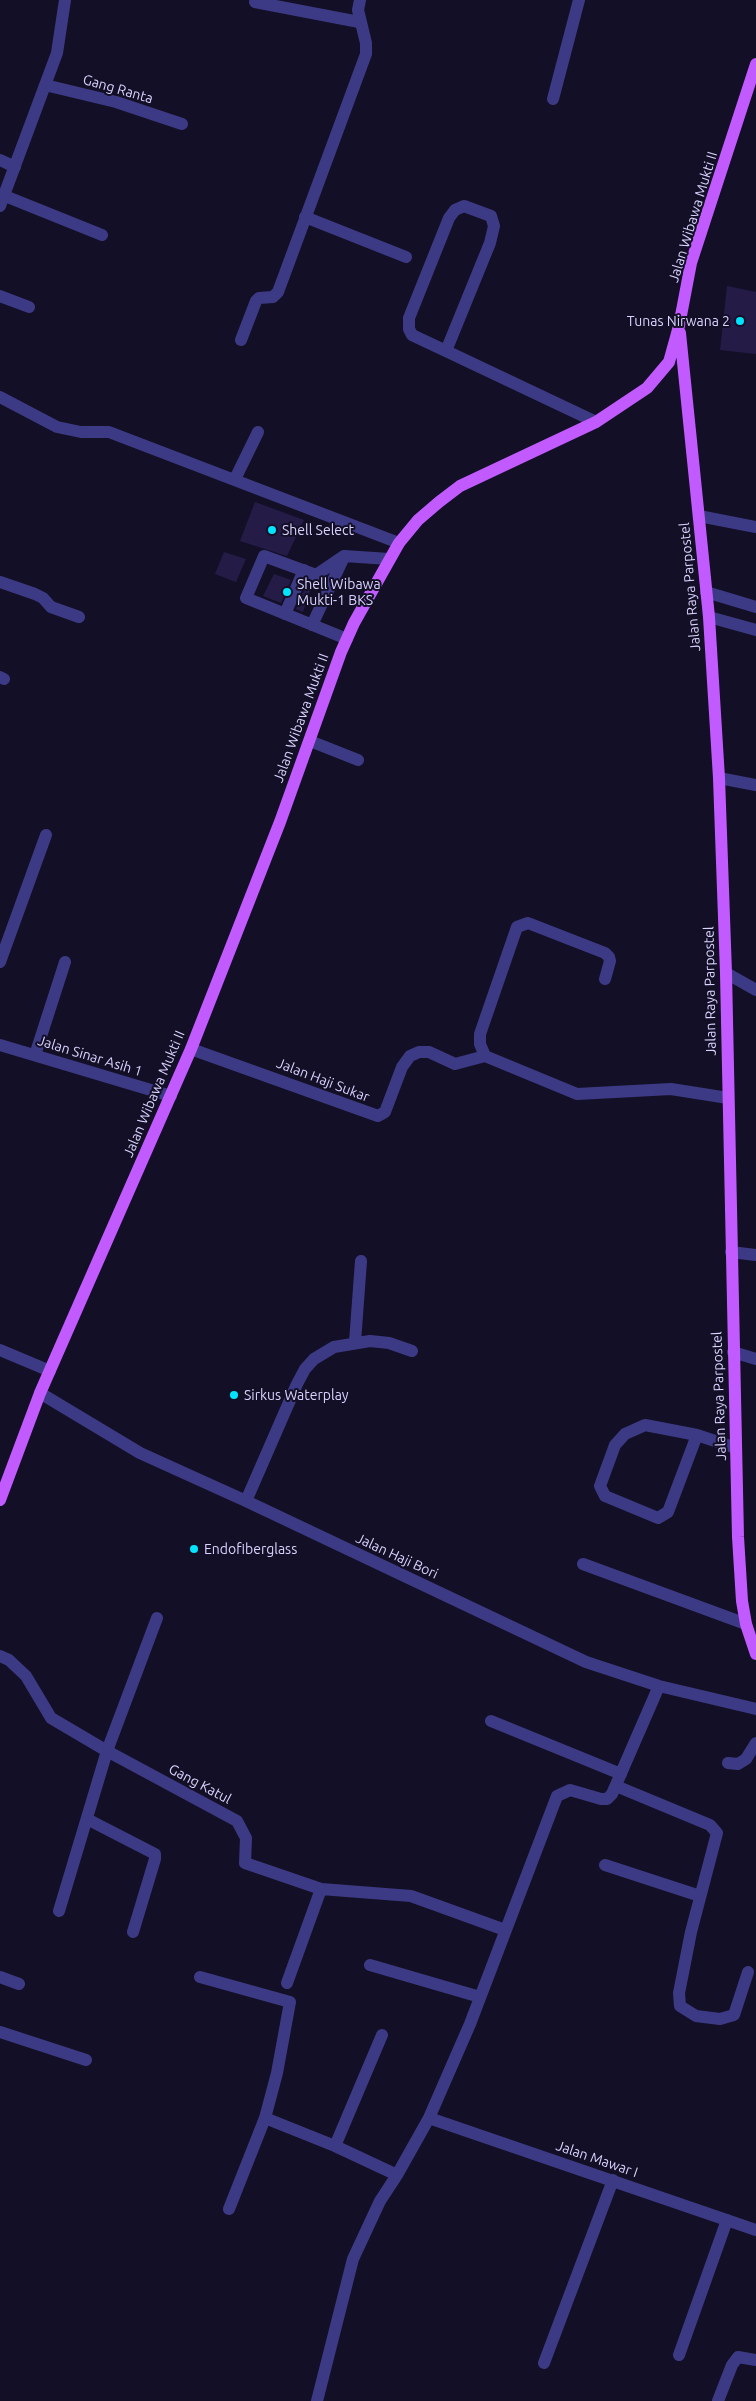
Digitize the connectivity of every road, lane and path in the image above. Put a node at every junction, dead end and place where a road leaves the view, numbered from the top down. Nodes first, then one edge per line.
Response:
1 (65, 0) edge
2 (360, 0) edge
3 (579, 0) edge
4 (255, 2) dead end
5 (359, 22) junction
6 (756, 64) edge
7 (45, 85) junction
8 (553, 98) dead end
9 (182, 124) dead end
10 (0, 160) edge
11 (15, 166) junction
12 (2, 201) edge
13 (305, 217) junction
14 (102, 234) dead end
15 (406, 257) dead end
16 (0, 296) edge
17 (29, 307) dead end
18 (679, 326) junction
19 (241, 340) dead end
20 (446, 351) junction
21 (0, 397) edge
22 (596, 422) junction
23 (258, 432) dead end
24 (235, 479) junction
25 (699, 516) junction
26 (756, 527) edge
27 (399, 543) junction
28 (344, 556) junction
29 (389, 559) junction
30 (304, 570) junction
31 (0, 582) edge
32 (706, 592) junction
33 (756, 607) edge
34 (285, 614) junction
35 (79, 616) dead end
36 (709, 617) junction
37 (312, 625) junction
38 (756, 630) edge
39 (347, 639) junction
40 (310, 741) junction
41 (358, 760) dead end
42 (718, 778) junction
43 (756, 785) edge
44 (46, 835) dead end
45 (0, 962) edge
46 (65, 962) dead end
47 (726, 973) junction
48 (604, 979) dead end
49 (756, 990) edge
50 (0, 1045) edge
51 (191, 1048) junction
52 (35, 1055) junction
53 (485, 1056) junction
54 (171, 1096) junction
55 (728, 1098) junction
56 (731, 1252) junction
57 (756, 1255) edge
58 (362, 1261) dead end
59 (355, 1342) junction
60 (0, 1350) edge
61 (412, 1351) dead end
62 (733, 1352) junction
63 (756, 1359) edge
64 (50, 1371) junction
65 (40, 1393) junction
66 (697, 1435) junction
67 (736, 1448) junction
68 (0, 1500) edge
69 (246, 1501) junction
70 (583, 1564) dead end
71 (157, 1618) dead end
72 (746, 1624) junction
73 (756, 1654) edge
74 (0, 1656) edge
75 (659, 1686) junction
76 (756, 1709) edge
77 (491, 1721) dead end
78 (756, 1743) edge
79 (107, 1751) junction
80 (728, 1763) dead end
81 (621, 1774) junction
82 (616, 1786) junction
83 (87, 1818) junction
84 (605, 1864) dead end
85 (321, 1890) junction
86 (700, 1896) junction
87 (59, 1911) dead end
88 (505, 1930) junction
89 (133, 1932) dead end
90 (370, 1965) dead end
91 (748, 1972) dead end
92 (200, 1976) dead end
93 (0, 1977) edge
94 (287, 1983) dead end
95 (19, 1984) dead end
96 (480, 1997) junction
97 (0, 2032) edge
98 (382, 2035) dead end
99 (86, 2060) dead end
100 (264, 2118) junction
101 (428, 2118) junction
102 (335, 2146) junction
103 (397, 2175) junction
104 (613, 2180) junction
105 (228, 2209) dead end
106 (727, 2220) junction
107 (756, 2230) edge
108 (679, 2355) dead end
109 (756, 2360) edge
110 (544, 2363) dead end
111 (317, 2401) edge
112 (718, 2401) edge

1 - 7 street
2 - 5 street
3 - 8 street
4 - 5 street
5 - 13 street
6 - 18 main road, Jalan Wibawa Mukti II
7 - 9 street, Gang Ranta
7 - 11 street
10 - 11 street
11 - 12 street
12 - 14 street
13 - 15 street
13 - 19 street
16 - 17 street
18 - 22 main road, Jalan Wibawa Mukti II
18 - 25 main road, Jalan Raya Parpostel
20 - 20 street
20 - 22 street
21 - 24 street
22 - 27 main road, Jalan Wibawa Mukti II
23 - 24 street
24 - 27 street
25 - 26 street
25 - 32 main road, Jalan Raya Parpostel
27 - 29 main road, Jalan Wibawa Mukti II
28 - 29 street
28 - 30 street
28 - 37 street
29 - 39 main road, Jalan Wibawa Mukti II
30 - 34 street
30 - 34 street
31 - 35 street
32 - 33 street
32 - 36 main road, Jalan Raya Parpostel
34 - 37 street
36 - 38 street
36 - 42 main road, Jalan Raya Parpostel
37 - 39 street
39 - 40 main road, Jalan Wibawa Mukti II
40 - 41 street
40 - 51 main road, Jalan Wibawa Mukti II
42 - 43 street
42 - 47 main road, Jalan Raya Parpostel
44 - 45 street
46 - 52 street
47 - 49 street
47 - 55 main road, Jalan Raya Parpostel
48 - 53 street
50 - 52 street, Jalan Sinar Asih 1
51 - 53 street, Jalan Haji Sukar
51 - 54 main road, Jalan Wibawa Mukti II
52 - 54 street, Jalan Sinar Asih 1
53 - 55 street
54 - 64 main road, Jalan Wibawa Mukti II
55 - 56 main road, Jalan Raya Parpostel
56 - 57 street
56 - 62 main road, Jalan Raya Parpostel
58 - 59 street
59 - 61 street
59 - 69 street
60 - 64 street
62 - 63 street
62 - 67 main road, Jalan Raya Parpostel
64 - 65 main road, Jalan Wibawa Mukti II
65 - 68 main road, Jalan Wibawa Mukti II
65 - 69 street, Jalan Haji Bori
66 - 66 street
66 - 67 street
67 - 72 main road, Jalan Raya Parpostel
69 - 75 street, Jalan Haji Bori
70 - 72 street
71 - 79 street
72 - 73 main road, Jalan Raya Parpostel
74 - 79 street, Gang Katul
75 - 76 street, Jalan Haji Bori
75 - 81 street
77 - 81 street
78 - 80 street
79 - 83 street
79 - 85 street, Gang Katul
81 - 82 street
82 - 86 street
82 - 88 street
83 - 87 street
83 - 89 street
84 - 86 street
85 - 88 street, Gang Katul
85 - 94 street
86 - 91 street
88 - 96 street
90 - 96 street
92 - 100 street
93 - 95 street
96 - 101 street
97 - 99 street
98 - 102 street
100 - 102 street
100 - 105 street
101 - 103 street
101 - 104 street, Jalan Mawar I
102 - 103 street
103 - 111 street
104 - 106 street, Jalan Mawar I
104 - 110 street
106 - 107 street, Jalan Mawar I
106 - 108 street
109 - 112 street

